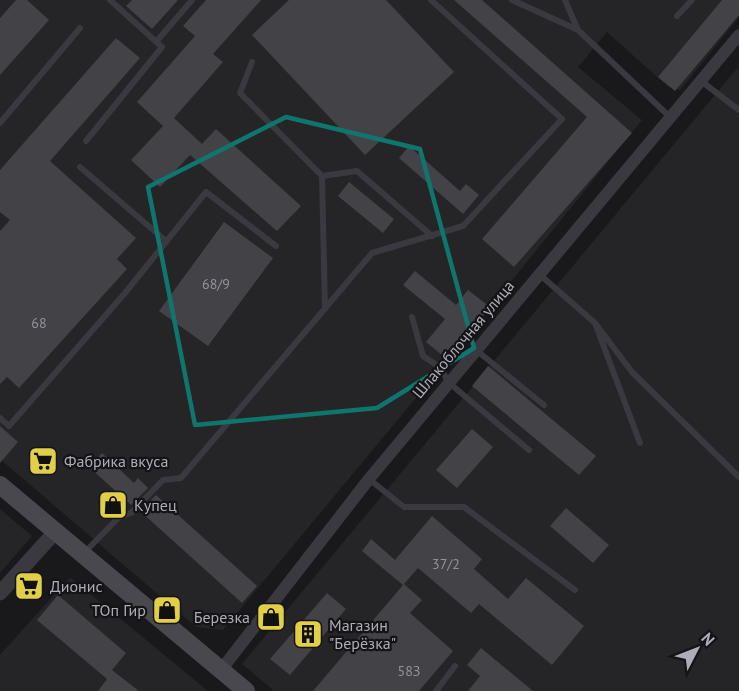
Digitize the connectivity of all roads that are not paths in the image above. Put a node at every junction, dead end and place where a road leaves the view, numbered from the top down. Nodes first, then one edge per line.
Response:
1 (110, 0) edge
2 (192, 0) edge
3 (431, 0) edge
4 (512, 0) edge
5 (565, 0) edge
6 (692, 0) edge
7 (676, 16) dead end
8 (80, 28) dead end
9 (578, 30) junction
10 (739, 35) edge
11 (156, 42) junction
12 (252, 62) dead end
13 (701, 81) junction
14 (739, 110) edge
15 (671, 118) junction
16 (0, 123) edge
17 (86, 141) dead end
18 (80, 167) dead end
19 (322, 176) junction
20 (432, 236) junction
21 (166, 241) junction
22 (276, 246) dead end
23 (539, 274) junction
24 (325, 309) junction
25 (412, 317) dead end
26 (595, 323) junction
27 (475, 349) junction
28 (448, 382) junction
29 (544, 405) dead end
30 (0, 418) edge
31 (640, 442) dead end
32 (529, 450) dead end
33 (739, 477) edge
34 (369, 478) junction
35 (0, 484) edge
36 (55, 532) junction
37 (82, 554) junction
38 (575, 590) dead end
39 (0, 593) edge
40 (456, 666) dead end
41 (221, 670) junction
42 (246, 691) edge
43 (436, 691) edge

1 - 11 lane
2 - 11 lane
3 - 20 lane
4 - 9 lane
5 - 9 lane
6 - 7 lane
8 - 16 lane
9 - 15 lane
10 - 13 street, Шлакоблочная улица
11 - 17 lane
12 - 19 lane
13 - 14 lane
13 - 15 street, Шлакоблочная улица
15 - 23 street, Шлакоблочная улица
18 - 21 lane
19 - 20 lane
19 - 24 lane
20 - 24 lane
21 - 22 lane
21 - 30 lane
23 - 26 lane
23 - 27 street, Шлакоблочная улица
24 - 37 lane
25 - 28 lane
26 - 31 lane
26 - 33 lane
27 - 28 street, Шлакоблочная улица
27 - 29 lane
28 - 32 lane
28 - 34 street, Шлакоблочная улица
34 - 38 lane
34 - 41 street, Шлакоблочная улица
35 - 36 main road
36 - 37 main road
36 - 39 street
37 - 41 main road
40 - 43 lane
41 - 42 main road

